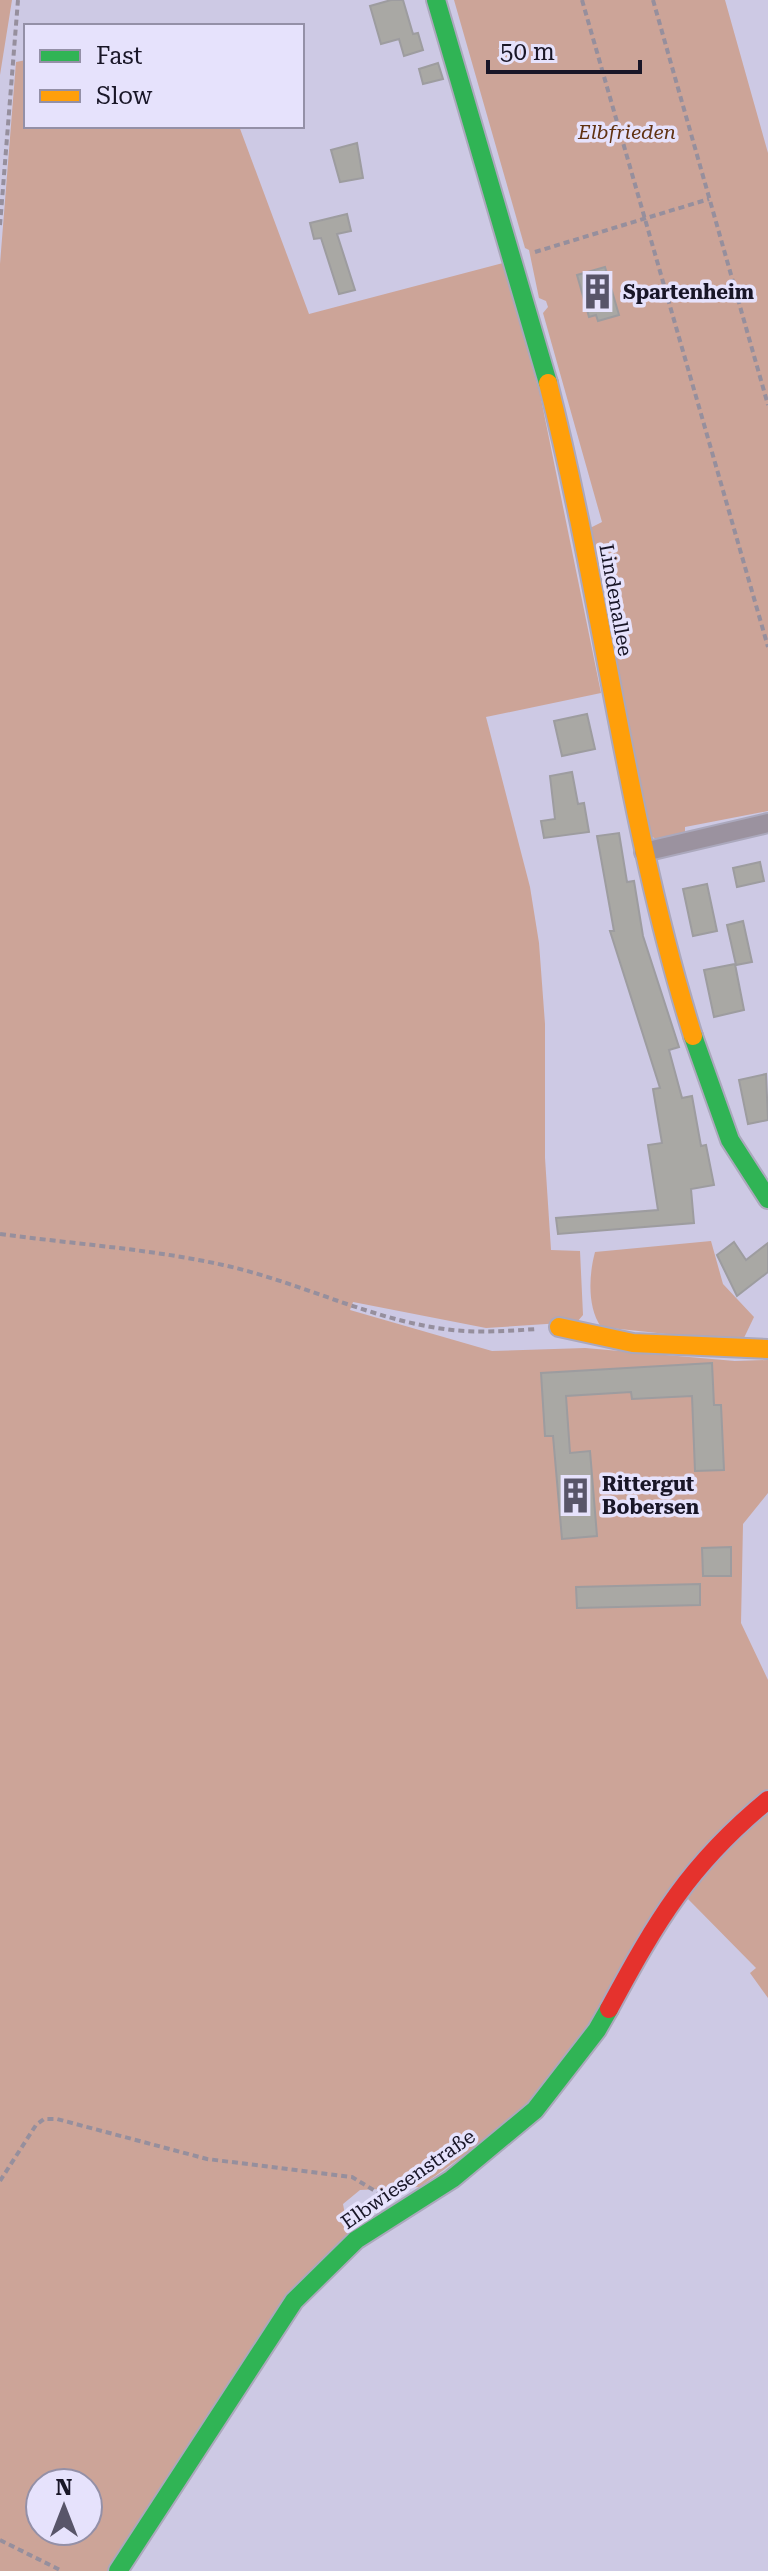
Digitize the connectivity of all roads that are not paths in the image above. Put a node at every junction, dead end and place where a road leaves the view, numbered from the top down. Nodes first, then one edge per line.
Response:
1 (436, 0) edge
2 (768, 823) edge
3 (644, 852) junction
4 (768, 1199) edge
5 (559, 1327) road end
6 (768, 1349) edge
7 (768, 1800) edge
8 (118, 2571) edge

1 - 3 street, Lindenallee
2 - 3 street
3 - 4 street, Lindenallee
5 - 6 street
7 - 8 street, Elbwiesenstraße

